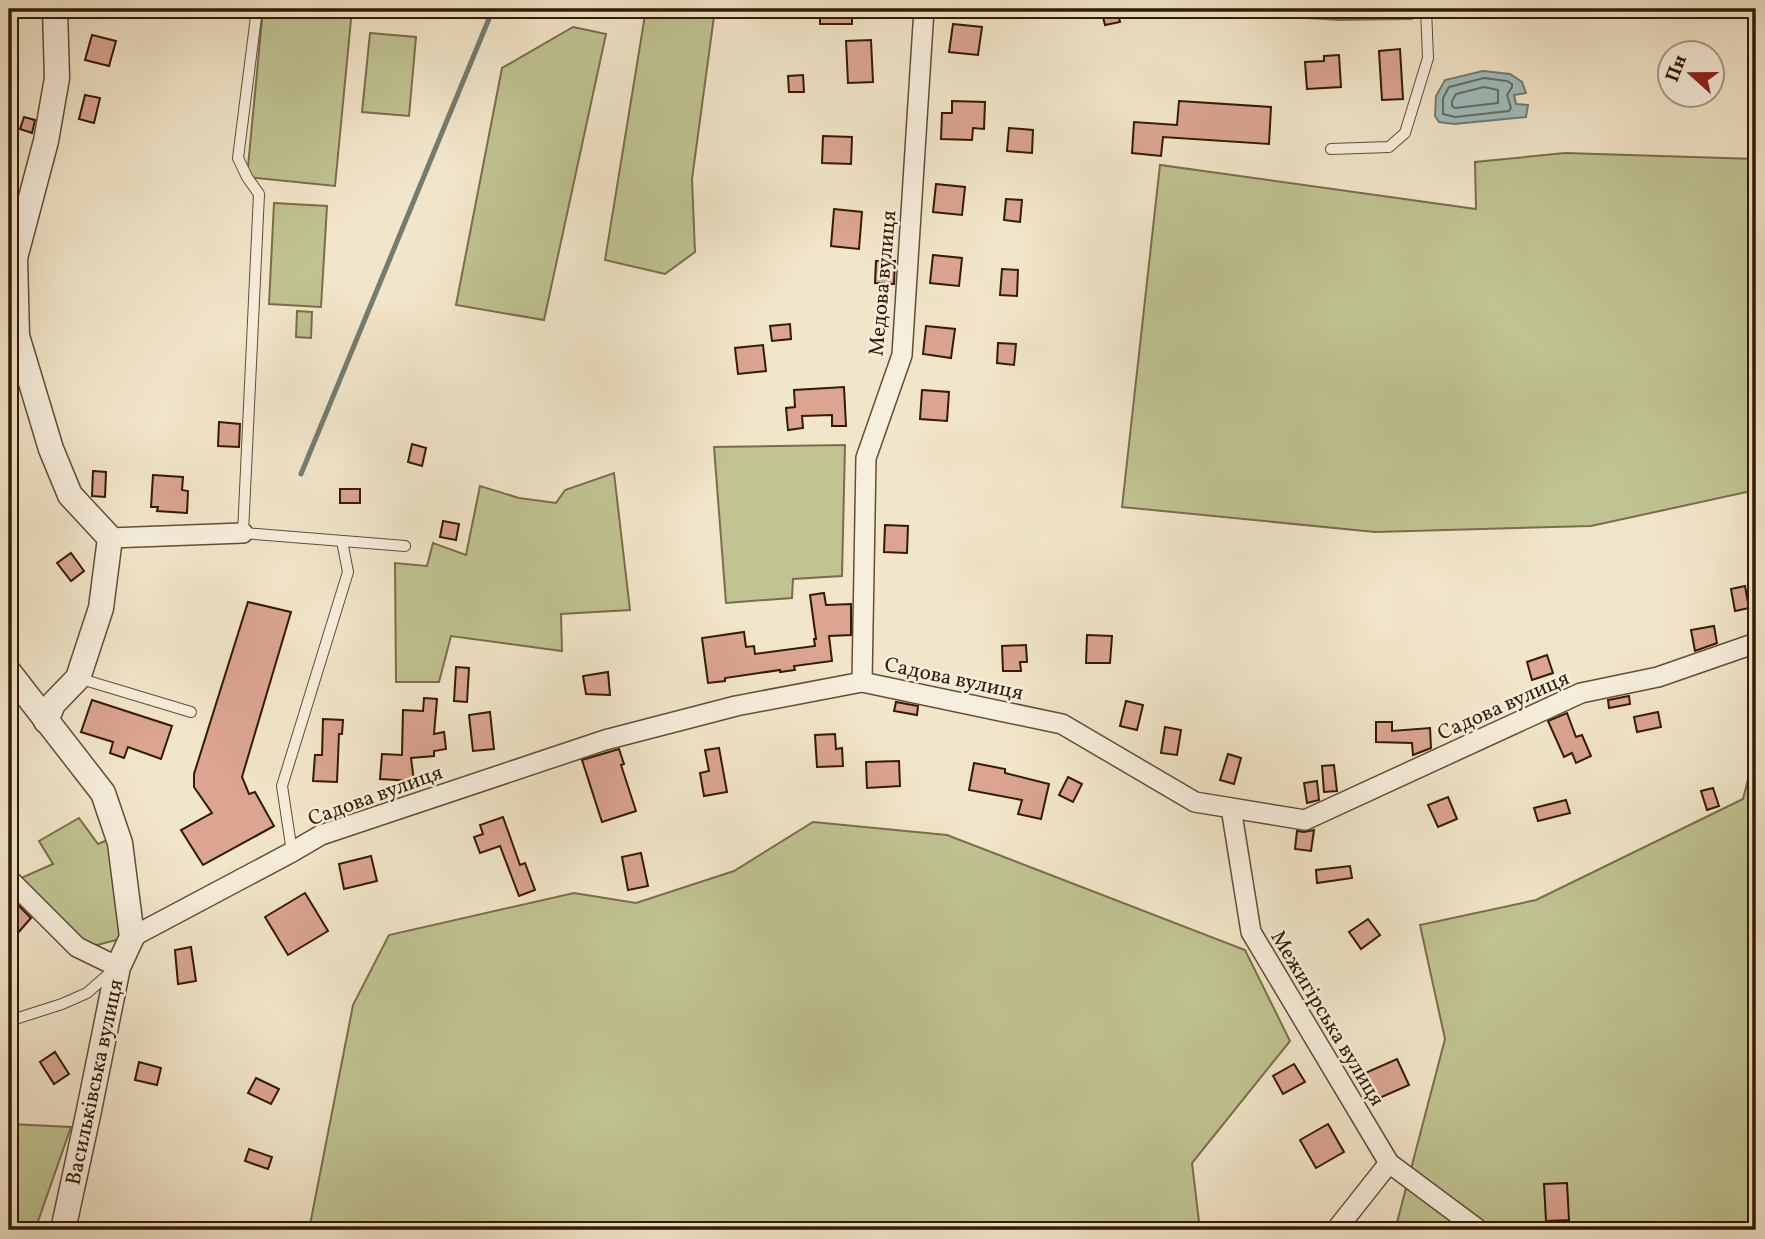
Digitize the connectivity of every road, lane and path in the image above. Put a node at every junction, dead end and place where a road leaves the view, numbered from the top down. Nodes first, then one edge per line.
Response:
1 (55, 9) edge
2 (257, 9) edge
3 (924, 9) edge
4 (1426, 9) edge
5 (1331, 149) dead end
6 (12, 280) edge
7 (243, 533) junction
8 (110, 538) junction
9 (342, 541) junction
10 (405, 546) dead end
11 (1756, 643) edge
12 (9, 672) edge
13 (78, 678) junction
14 (862, 682) junction
15 (191, 712) dead end
16 (46, 721) junction
17 (1231, 808) junction
18 (292, 852) junction
19 (9, 879) edge
20 (132, 937) junction
21 (118, 967) junction
22 (9, 1021) edge
23 (1389, 1163) junction
24 (63, 1230) edge
25 (1336, 1230) edge
26 (1479, 1230) edge

1 - 6 street
2 - 7 lane
3 - 14 street, Медова вулиця
4 - 5 lane
6 - 8 street
7 - 8 street
7 - 9 lane
8 - 13 street
9 - 10 lane
9 - 18 lane
11 - 17 street, Садова вулиця
12 - 16 street
13 - 15 lane
13 - 16 street
14 - 17 street, Садова вулиця
14 - 18 street, Садова вулиця
16 - 20 street
17 - 23 street, Межигірська вулиця
18 - 20 street, Садова вулиця
19 - 21 street
20 - 21 street, Васильківська вулиця
21 - 22 lane
21 - 24 street, Васильківська вулиця
23 - 25 street
23 - 26 street, Межигірська вулиця

